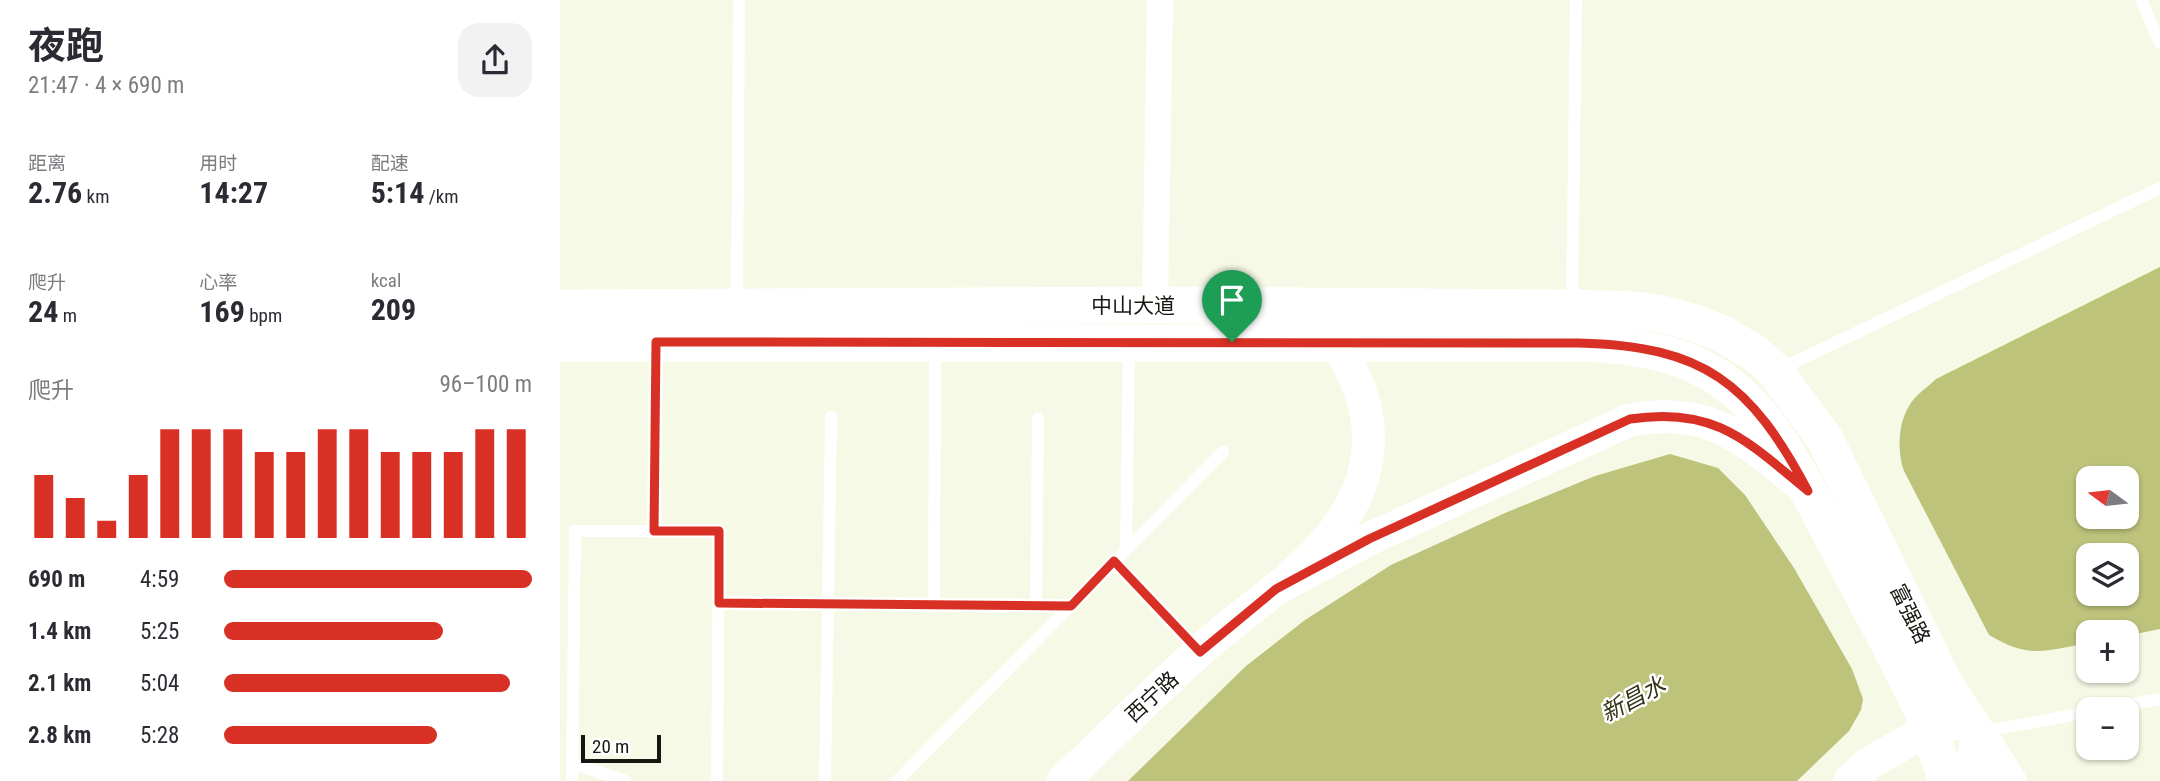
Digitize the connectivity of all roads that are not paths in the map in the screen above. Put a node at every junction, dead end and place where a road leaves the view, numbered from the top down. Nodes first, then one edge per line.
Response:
1 (739, 0) edge
2 (1160, 0) edge
3 (1576, 0) edge
4 (2141, 0) edge
5 (2160, 43) edge
6 (2160, 188) edge
7 (1155, 306) junction
8 (560, 308) edge
9 (737, 308) junction
10 (1572, 308) junction
11 (560, 342) edge
12 (656, 342) junction
13 (935, 342) junction
14 (1129, 342) junction
15 (1335, 342) junction
16 (1775, 372) junction
17 (831, 417) dead end
18 (1038, 418) dead end
19 (1825, 439) joint
20 (1788, 452) joint
21 (1223, 453) dead end
22 (1808, 491) junction
23 (654, 531) junction
24 (1126, 550) junction
25 (1114, 561) junction
26 (1276, 589) junction
27 (719, 603) junction
28 (828, 603) junction
29 (934, 604) junction
30 (1036, 605) junction
31 (1071, 606) junction
32 (1200, 652) junction
33 (2160, 699) edge
34 (2139, 703) edge
35 (2076, 713) edge
36 (1974, 726) junction
37 (1930, 729) junction
38 (572, 763) junction
39 (1993, 777) edge
40 (572, 781) edge
41 (625, 781) edge
42 (717, 781) edge
43 (825, 781) edge
44 (897, 781) edge
45 (1063, 781) edge
46 (1850, 781) edge
47 (1949, 781) edge

1 - 9 lane
2 - 7 street
3 - 10 lane
4 - 5 lane
6 - 16 lane
7 - 9 main road, 中山大道
7 - 10 main road, 中山大道
8 - 9 main road, 中山大道
10 - 16 main road, 中山大道
11 - 12 main road, 中山大道
12 - 13 main road, 中山大道
12 - 23 lane
13 - 14 main road, 中山大道
13 - 29 lane
14 - 15 main road, 中山大道
14 - 24 lane
15 - 20 main road, 中山大道
15 - 26 street
16 - 19 main road, 中山大道
17 - 28 lane
18 - 30 lane
19 - 36 main road, 富强路
20 - 22 main road, 富强路
21 - 24 lane
22 - 26 street
22 - 37 main road, 富强路
23 - 27 lane
23 - 38 lane
24 - 25 lane
25 - 31 lane
25 - 32 lane
26 - 32 street, 西宁路
27 - 28 lane
27 - 42 lane
28 - 29 lane
28 - 43 lane
29 - 30 lane
30 - 31 lane
31 - 44 lane
32 - 45 street, 西宁路
33 - 34 lane
35 - 36 lane
36 - 37 street
36 - 39 main road, 富强路
37 - 46 street
37 - 47 main road, 富强路
38 - 40 lane
38 - 41 lane

